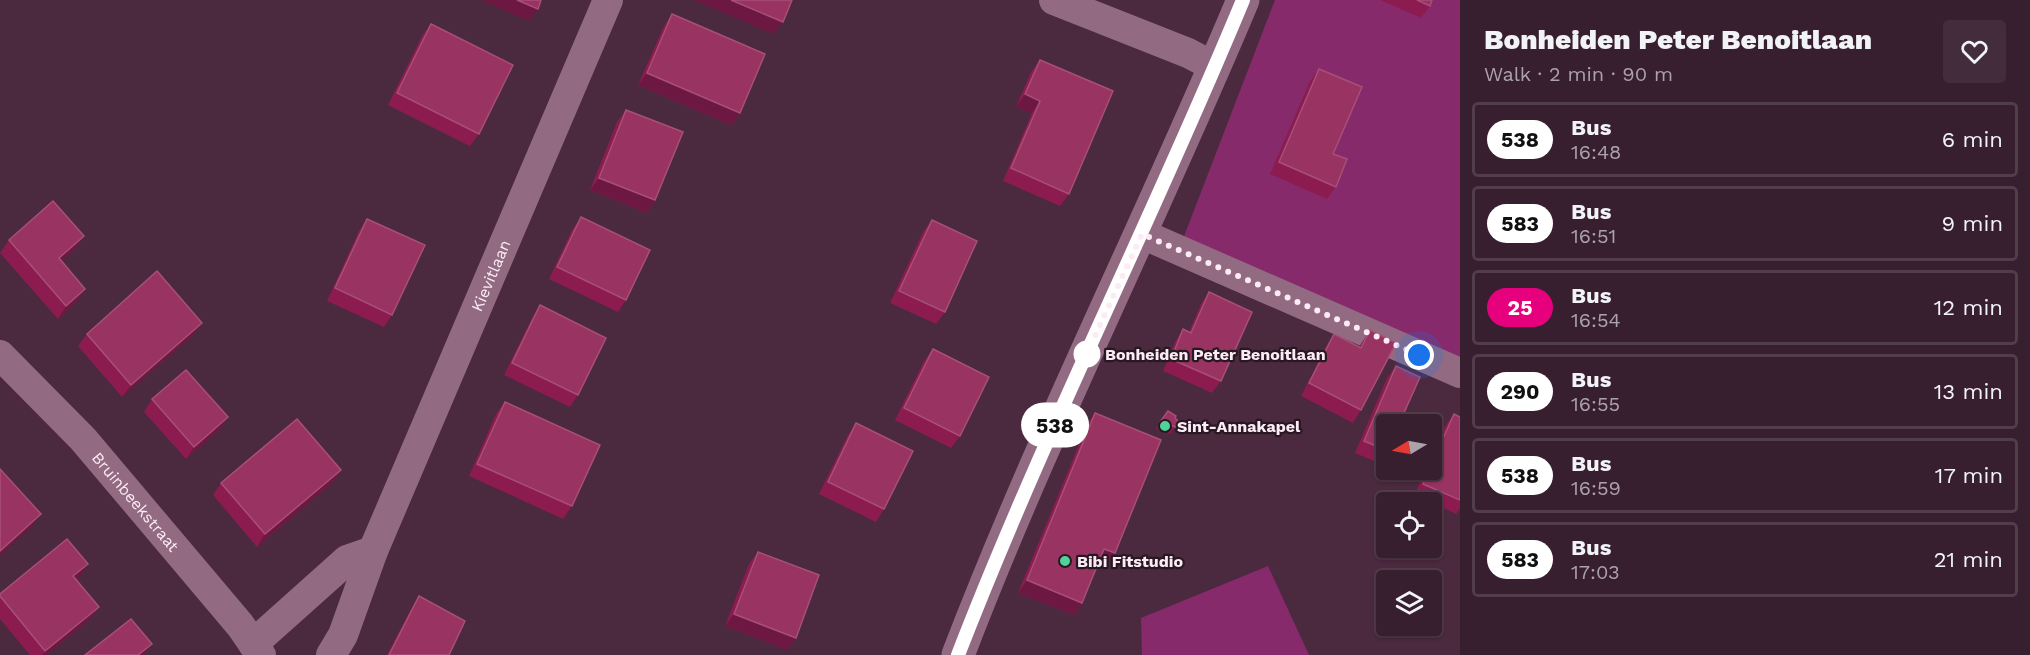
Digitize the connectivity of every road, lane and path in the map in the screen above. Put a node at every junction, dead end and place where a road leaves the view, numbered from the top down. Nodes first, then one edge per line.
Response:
1 (608, 0) edge
2 (1054, 0) edge
3 (1243, 0) edge
4 (1215, 67) junction
5 (1142, 234) junction
6 (0, 355) edge
7 (1460, 373) edge
8 (373, 551) junction
9 (257, 650) edge
10 (331, 655) edge
11 (958, 655) edge

1 - 8 street, Kievitlaan
2 - 4 street
3 - 4 street
4 - 5 street
5 - 7 street
5 - 11 street
6 - 9 street, Bruinbeekstraat
8 - 9 street
8 - 10 street, Kievitlaan

